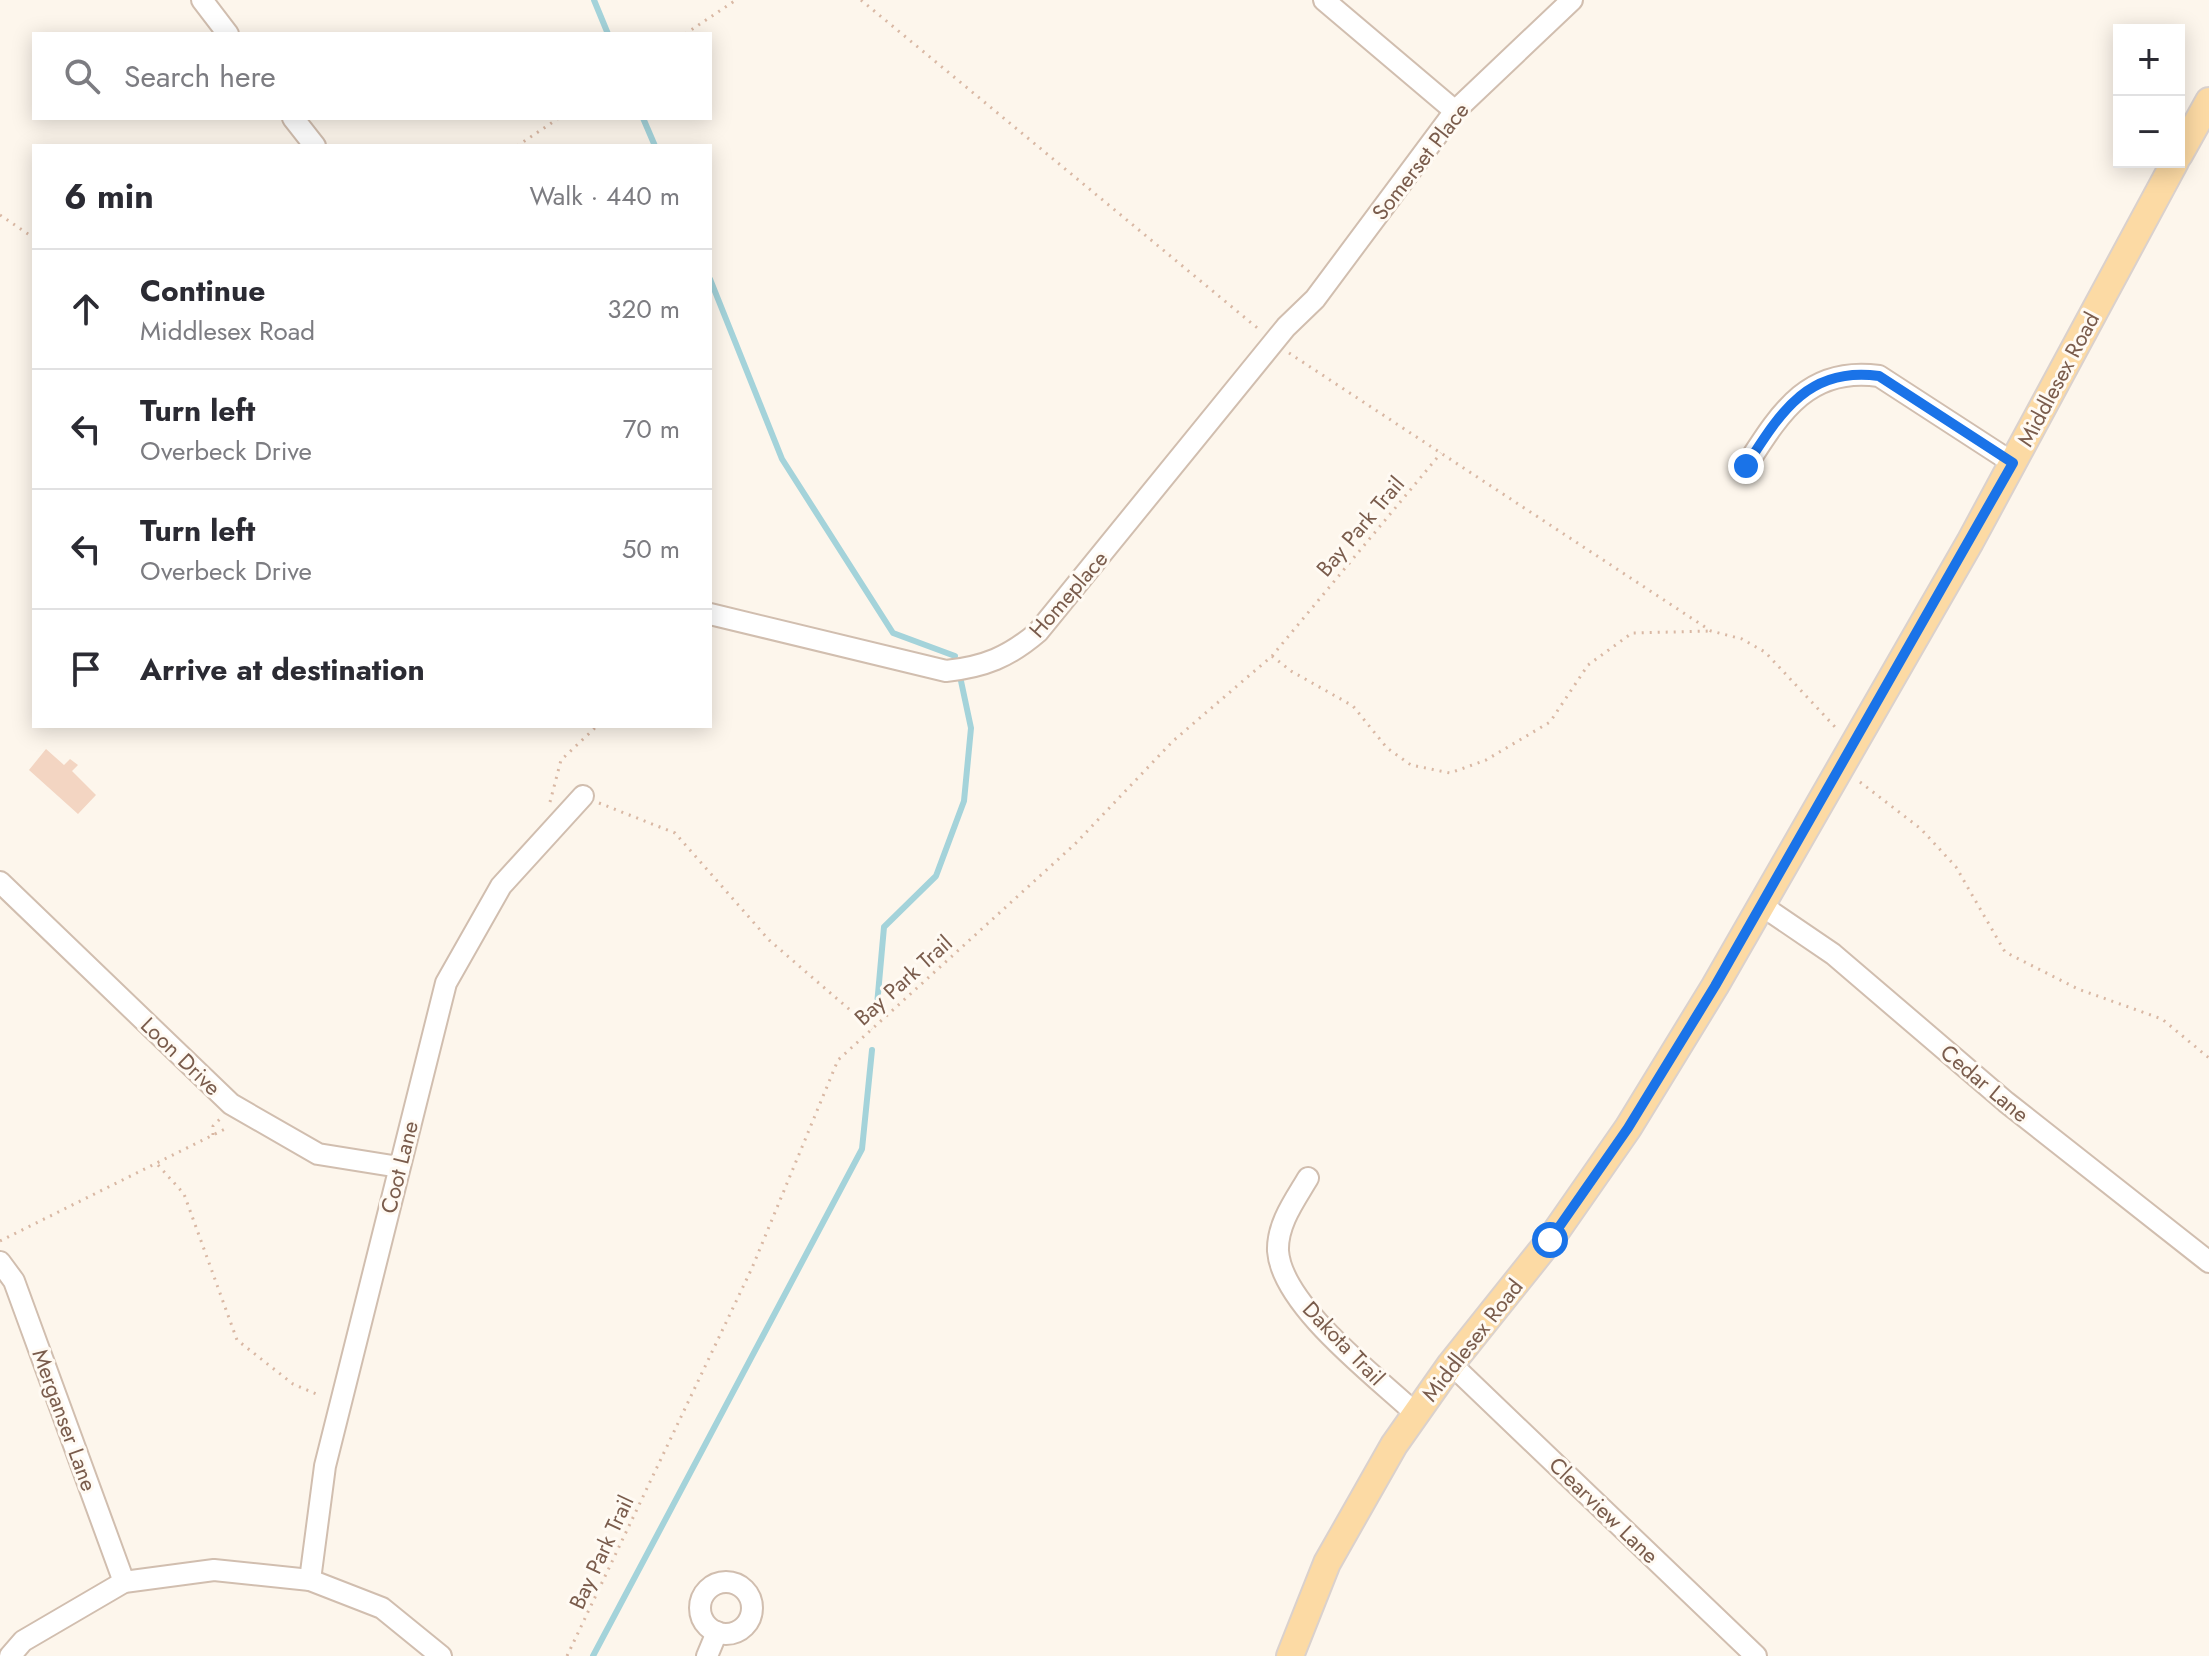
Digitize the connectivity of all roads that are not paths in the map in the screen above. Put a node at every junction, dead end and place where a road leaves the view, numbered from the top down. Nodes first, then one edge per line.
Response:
1 (202, 0) edge
2 (1324, 0) edge
3 (1572, 0) edge
4 (226, 32) edge
5 (2209, 101) edge
6 (1455, 111) junction
7 (295, 120) edge
8 (313, 144) edge
9 (2185, 144) edge
10 (2172, 168) edge
11 (1286, 327) joint
12 (2013, 463) junction
13 (1746, 466) dead end
14 (712, 614) edge
15 (583, 796) road end
16 (0, 882) edge
17 (1761, 905) junction
18 (399, 1167) junction
19 (1308, 1178) dead end
20 (0, 1262) edge
21 (2209, 1262) edge
22 (1451, 1364) junction
23 (1415, 1413) junction
24 (310, 1580) junction
25 (124, 1582) junction
26 (717, 1632) dead end
27 (10, 1656) edge
28 (441, 1656) edge
29 (707, 1656) edge
30 (1290, 1656) edge
31 (1756, 1656) edge

1 - 4 street
2 - 6 street
3 - 6 street, Somerset Place
5 - 9 main road
6 - 11 street, Somerset Place
7 - 8 street
10 - 12 main road, Middlesex Road
11 - 14 street, Homeplace
12 - 13 street
12 - 17 main road, Middlesex Road
15 - 18 street, Coot Lane
16 - 18 street, Loon Drive
17 - 21 street, Cedar Lane
17 - 22 main road, Middlesex Road
18 - 24 street, Coot Lane
19 - 23 street, Dakota Trail
20 - 25 street, Merganser Lane
22 - 23 main road, Middlesex Road
22 - 31 street, Clearview Lane
23 - 30 main road, Middlesex Road
24 - 25 street
24 - 28 street
25 - 27 street
26 - 29 street

